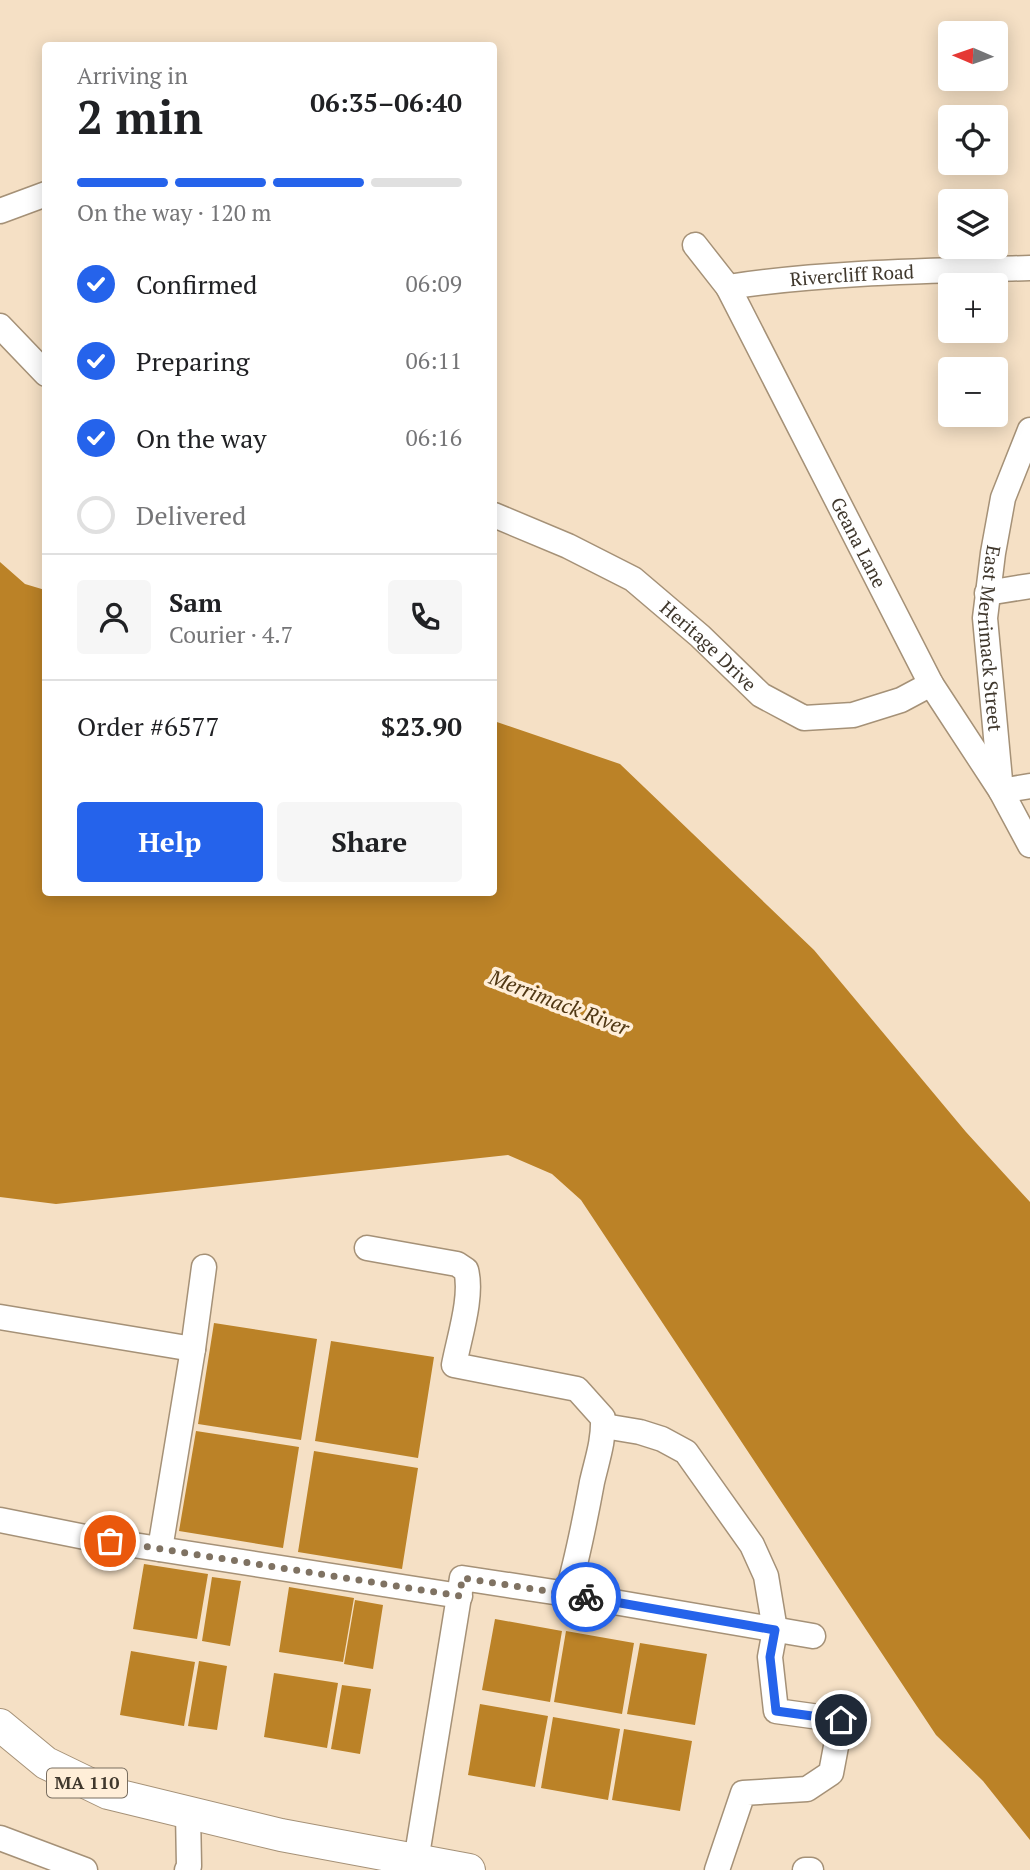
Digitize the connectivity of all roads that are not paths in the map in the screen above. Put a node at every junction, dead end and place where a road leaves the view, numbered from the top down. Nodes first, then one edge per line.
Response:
1 (42, 195) edge
2 (0, 211) edge
3 (695, 245) dead end
4 (1030, 268) edge
5 (728, 287) junction
6 (0, 326) edge
7 (42, 370) edge
8 (1030, 430) edge
9 (497, 516) edge
10 (1030, 586) edge
11 (987, 593) junction
12 (931, 684) junction
13 (1030, 786) edge
14 (1001, 791) junction
15 (1030, 845) edge
16 (367, 1248) dead end
17 (204, 1267) dead end
18 (0, 1317) edge
19 (194, 1349) junction
20 (604, 1426) junction
21 (0, 1520) edge
22 (160, 1549) junction
23 (567, 1594) junction
24 (460, 1596) junction
25 (775, 1630) junction
26 (813, 1636) dead end
27 (0, 1725) edge
28 (188, 1812) junction
29 (0, 1838) edge
30 (416, 1861) junction
31 (194, 1869) edge
32 (85, 1870) edge
33 (469, 1870) edge
34 (717, 1870) edge
35 (805, 1870) edge
36 (811, 1870) edge

1 - 2 street
3 - 5 street
4 - 5 street, Rivercliff Road
5 - 12 street, Geana Lane
6 - 7 street
8 - 11 street, East Merrimack Street
9 - 12 street, Heritage Drive
10 - 11 street
11 - 14 street, East Merrimack Street
12 - 14 street, Geana Lane
13 - 14 street
14 - 15 street, East Merrimack Street
16 - 20 street
17 - 19 street
18 - 19 street
19 - 22 street
20 - 23 street
20 - 25 street
21 - 22 street
22 - 24 street
23 - 24 street
23 - 25 street
24 - 30 street
25 - 26 street
25 - 34 street
27 - 28 main road, MA 110
28 - 30 main road, MA 110
28 - 31 street
29 - 32 street
30 - 33 main road, MA 110
35 - 36 street

